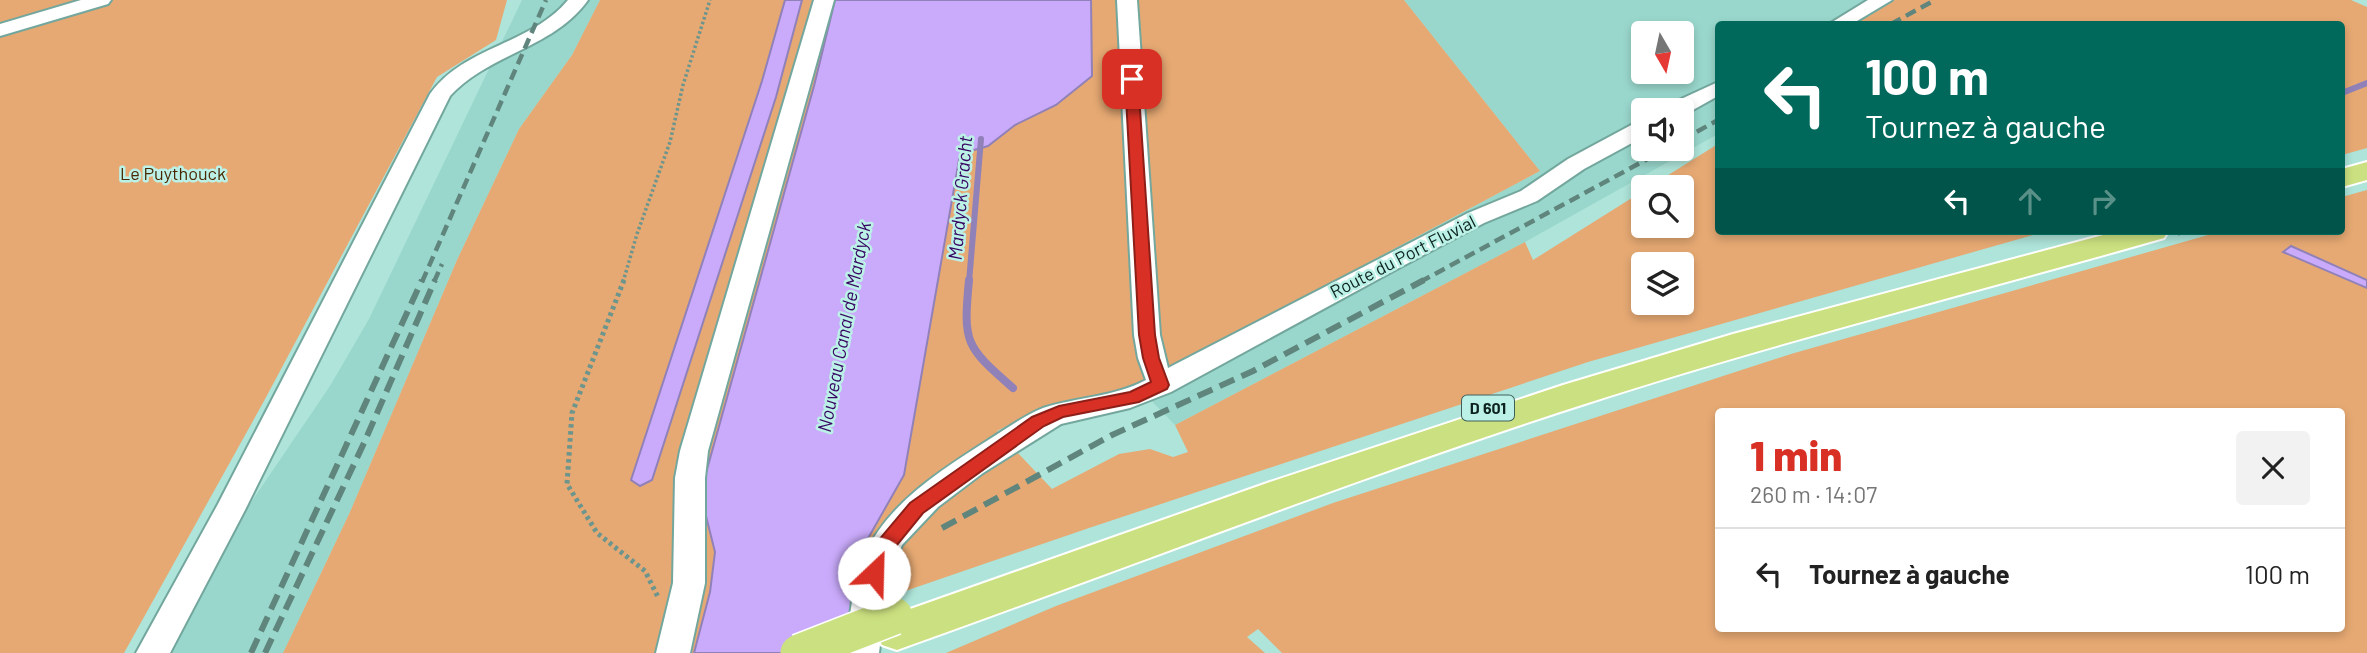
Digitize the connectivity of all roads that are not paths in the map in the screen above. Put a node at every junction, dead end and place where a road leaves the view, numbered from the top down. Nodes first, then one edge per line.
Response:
1 (101, 0) edge
2 (578, 0) edge
3 (824, 0) edge
4 (1127, 0) edge
5 (1882, 0) edge
6 (1844, 21) edge
7 (0, 30) edge
8 (1715, 90) edge
9 (1694, 101) edge
10 (1631, 134) edge
11 (2367, 159) edge
12 (2345, 165) edge
13 (2367, 171) edge
14 (2345, 177) edge
15 (2078, 235) edge
16 (2138, 235) edge
17 (1161, 385) junction
18 (896, 624) junction
19 (675, 646) edge
20 (153, 653) edge
21 (799, 653) edge
22 (845, 653) edge
23 (862, 653) edge

1 - 7 street
2 - 20 street
3 - 19 street
4 - 17 street
5 - 6 street
8 - 9 street
10 - 17 street, Route du Port Fluvial
11 - 12 main road
13 - 14 main road
15 - 18 main road, D 601
16 - 18 main road, D 601
17 - 23 street, Route du Port Fluvial
18 - 21 main road, D 601, bridge
18 - 22 main road, D 601

